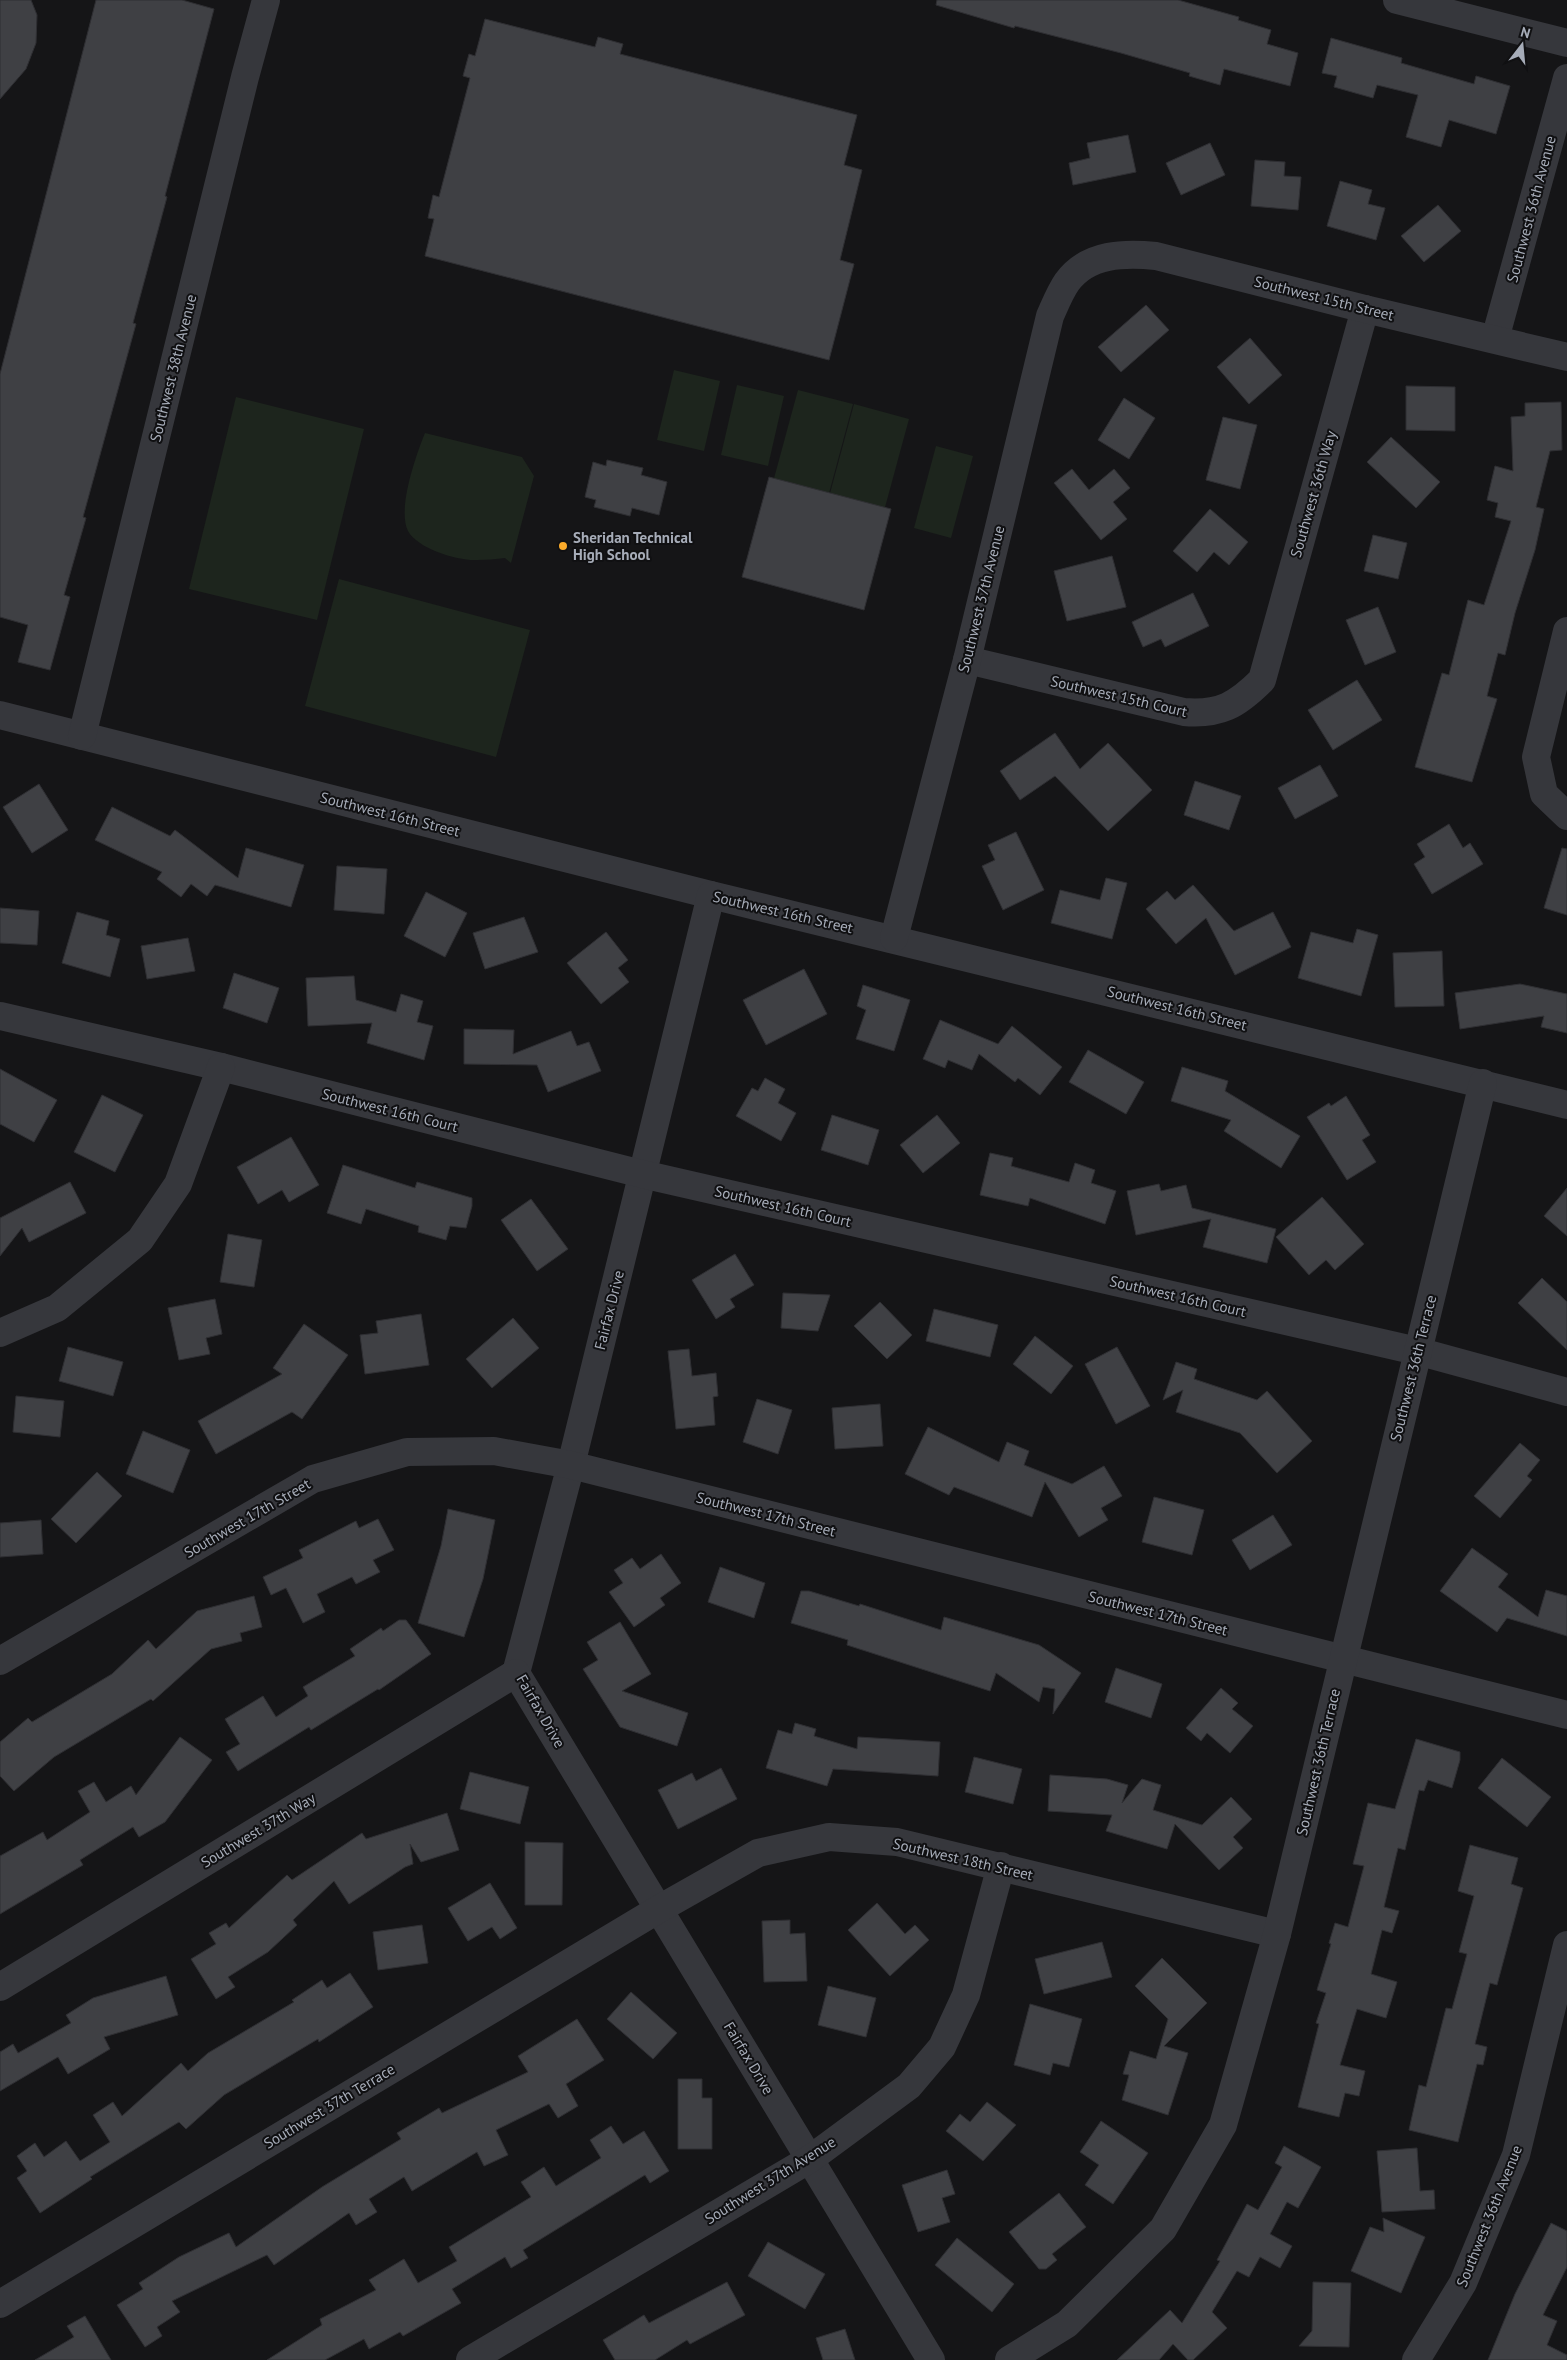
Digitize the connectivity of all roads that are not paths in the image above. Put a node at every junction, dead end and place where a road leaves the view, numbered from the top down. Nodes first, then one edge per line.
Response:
1 (266, 0) edge
2 (1397, 0) edge
3 (1567, 43) edge
4 (1567, 78) edge
5 (1082, 268) joint
6 (1365, 309) junction
7 (1495, 339) junction
8 (1567, 357) edge
9 (1567, 631) edge
10 (967, 660) junction
11 (1262, 680) joint
12 (0, 715) edge
13 (82, 736) junction
14 (1567, 816) edge
15 (711, 895) junction
16 (894, 938) junction
17 (0, 1016) edge
18 (221, 1068) junction
19 (1482, 1083) junction
20 (1567, 1105) edge
21 (642, 1174) junction
22 (0, 1333) edge
23 (1417, 1351) junction
24 (1567, 1392) edge
25 (571, 1465) junction
26 (1342, 1660) junction
27 (0, 1661) edge
28 (516, 1673) junction
29 (1567, 1715) edge
30 (1001, 1866) junction
31 (659, 1909) junction
32 (1277, 1934) junction
33 (1567, 1945) edge
34 (0, 1986) edge
35 (810, 2159) junction
36 (0, 2304) edge
37 (470, 2360) edge
38 (931, 2360) edge
39 (1009, 2360) edge
40 (1416, 2360) edge

1 - 13 street, Southwest 38th Avenue
2 - 3 street
4 - 7 street, Southwest 36th Avenue
5 - 6 street, Southwest 15th Street
5 - 10 street, Southwest 37th Avenue
6 - 7 street, Southwest 15th Street
6 - 11 street, Southwest 36th Way
7 - 8 street, Southwest 15th Street
9 - 14 street
10 - 11 street, Southwest 15th Court
10 - 16 street, Southwest 37th Avenue
12 - 13 street, Southwest 16th Street
13 - 15 street, Southwest 16th Street
15 - 16 street, Southwest 16th Street
15 - 21 street, Fairfax Drive
16 - 19 street, Southwest 16th Street
17 - 18 street, Southwest 16th Court
18 - 21 street, Southwest 16th Court
18 - 22 street
19 - 20 street, Southwest 16th Street
19 - 23 street, Southwest 36th Terrace
21 - 23 street, Southwest 16th Court
21 - 25 street, Fairfax Drive
23 - 24 street, Southwest 16th Court
23 - 26 street, Southwest 36th Terrace
25 - 26 street, Southwest 17th Street
25 - 27 street, Southwest 17th Street
25 - 28 street, Fairfax Drive
26 - 29 street, Southwest 17th Street
26 - 32 street, Southwest 36th Terrace
28 - 31 street, Fairfax Drive
28 - 34 street, Southwest 37th Way
30 - 31 street, Southwest 18th Street
30 - 32 street, Southwest 18th Street
30 - 35 street, Southwest 37th Avenue
31 - 35 street, Fairfax Drive
31 - 36 street, Southwest 37th Terrace
32 - 39 street, Southwest 36th Terrace
33 - 40 street, Southwest 36th Avenue
35 - 37 street, Southwest 37th Avenue
35 - 38 street, Fairfax Drive

